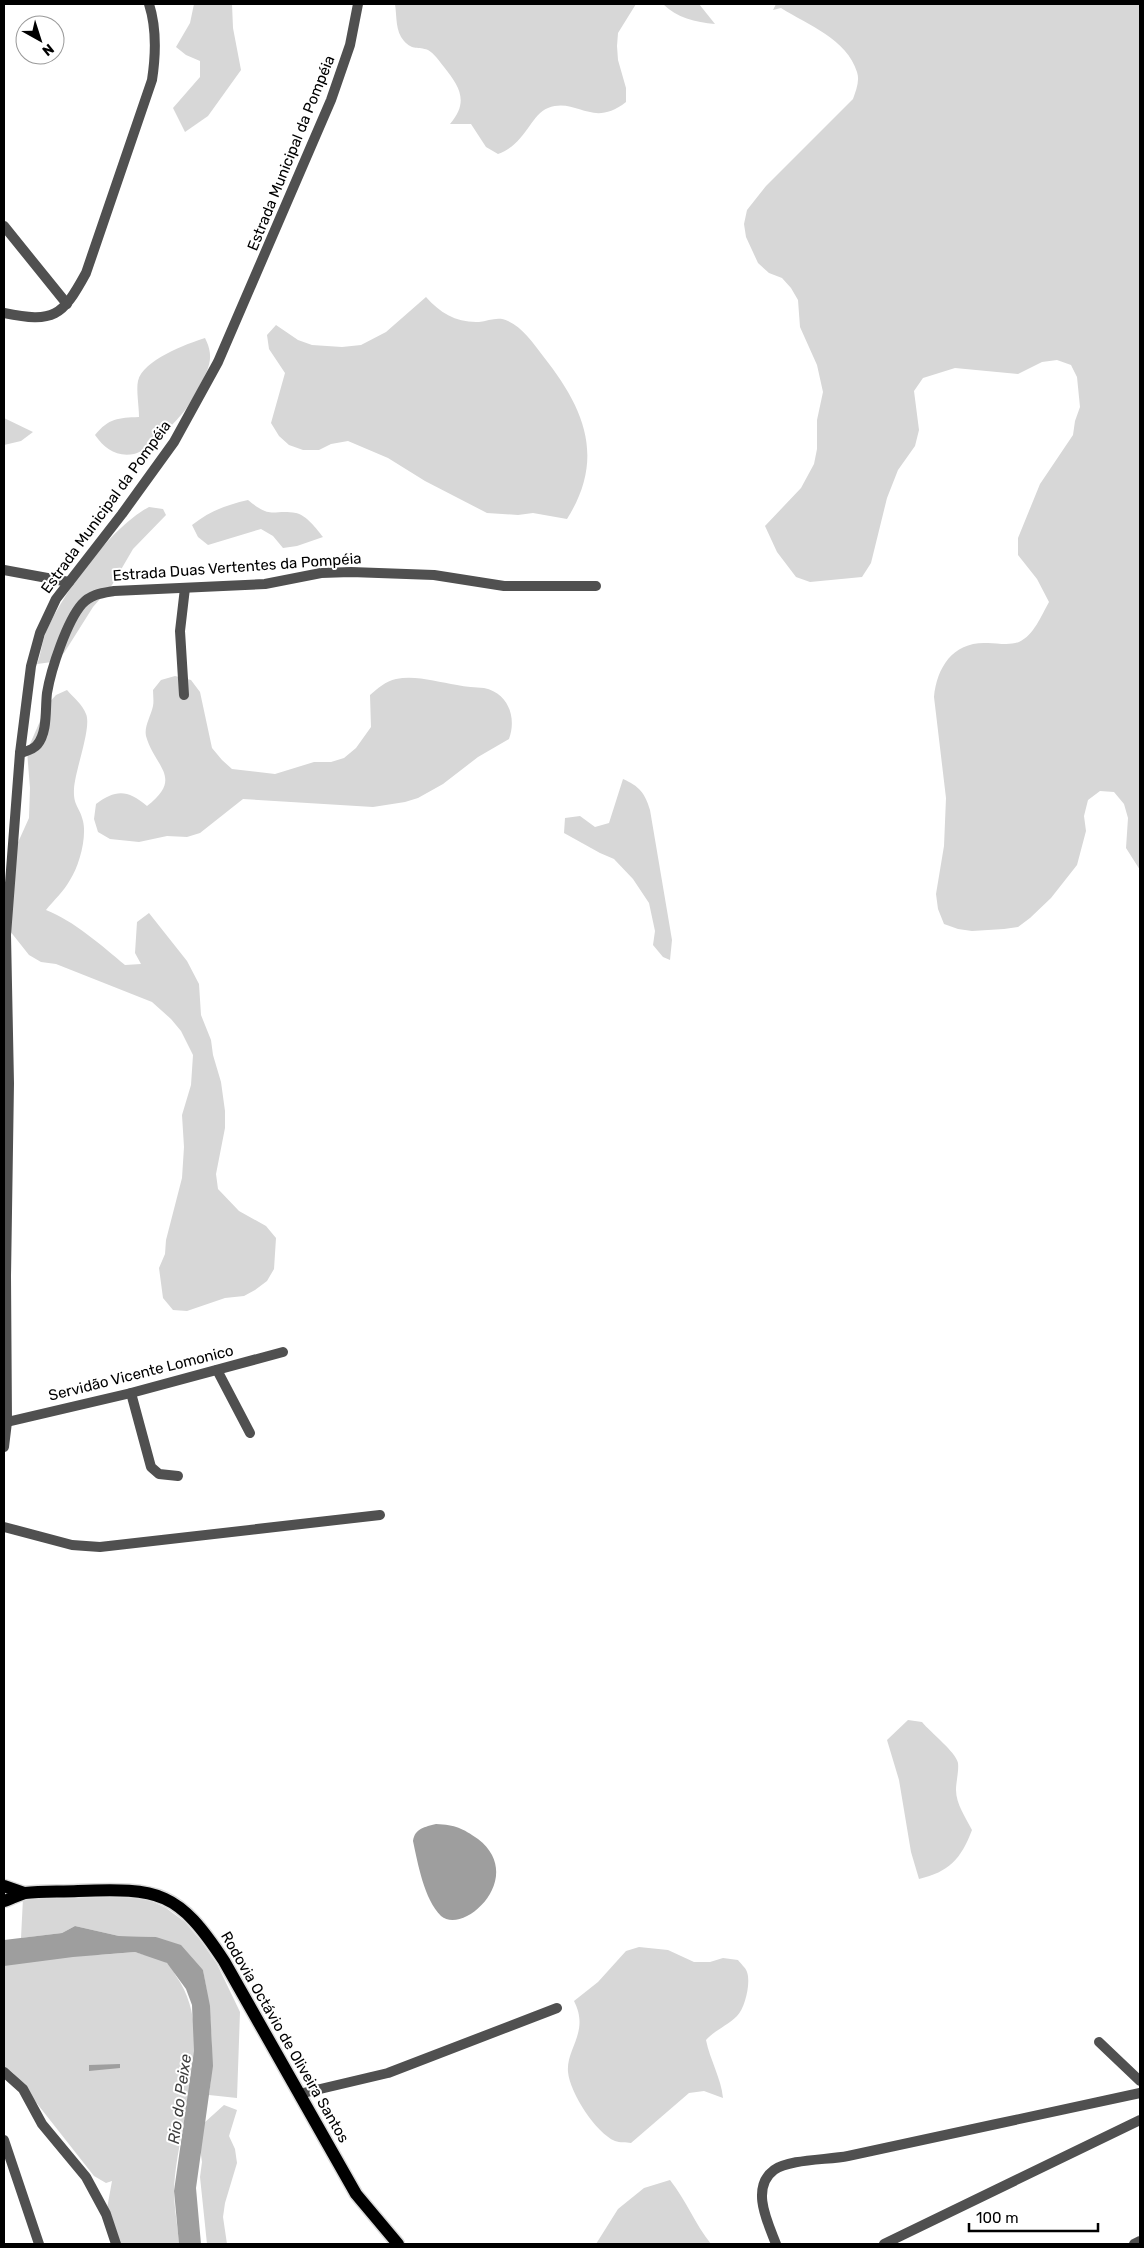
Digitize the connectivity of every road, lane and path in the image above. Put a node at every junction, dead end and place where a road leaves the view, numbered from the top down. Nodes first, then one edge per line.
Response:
1 (149, 4) edge
2 (358, 4) edge
3 (4, 226) edge
4 (67, 304) junction
5 (4, 313) edge
6 (4, 570) edge
7 (69, 582) junction
8 (596, 586) dead end
9 (185, 588) junction
10 (184, 695) dead end
11 (20, 753) junction
12 (5, 1343) edge
13 (282, 1352) dead end
14 (216, 1370) junction
15 (131, 1393) junction
16 (7, 1422) junction
17 (250, 1433) dead end
18 (4, 1448) edge
19 (178, 1476) dead end
20 (380, 1515) dead end
21 (4, 1527) edge
22 (4, 1886) edge
23 (24, 1893) junction
24 (4, 1901) edge
25 (558, 2008) dead end
26 (1099, 2042) dead end
27 (4, 2072) edge
28 (1140, 2081) edge
29 (1140, 2093) edge
30 (299, 2094) junction
31 (1140, 2120) edge
32 (4, 2140) edge
33 (1140, 2241) edge
34 (39, 2244) edge
35 (116, 2244) edge
36 (398, 2244) edge
37 (776, 2244) edge
38 (884, 2244) edge
39 (1134, 2244) edge

1 - 4 street
2 - 7 street, Estrada Municipal da Pompéia
3 - 4 street
4 - 5 street
6 - 7 street
7 - 11 street, Estrada Municipal da Pompéia
8 - 9 street, Estrada Duas Vertentes da Pompéia
9 - 10 street
9 - 11 street, Estrada Duas Vertentes da Pompéia
11 - 12 street, Estrada Municipal da Pompéia
12 - 16 street, Estrada Municipal da Pompéia
13 - 14 street, Servidão Vicente Lomonico
14 - 15 street, Servidão Vicente Lomonico
14 - 17 street
15 - 16 street, Servidão Vicente Lomonico
15 - 19 street
16 - 18 street, Estrada Municipal da Pompéia
20 - 21 street
22 - 23 main road, Rodovia Octávio de Oliveira Santos
23 - 24 main road, Rodovia Octávio de Oliveira Santos
23 - 30 main road, Rodovia Octávio de Oliveira Santos
25 - 30 street
26 - 28 street
27 - 35 street
29 - 37 street
30 - 36 main road, Rodovia Octávio de Oliveira Santos
31 - 38 street
32 - 34 street
33 - 39 street

